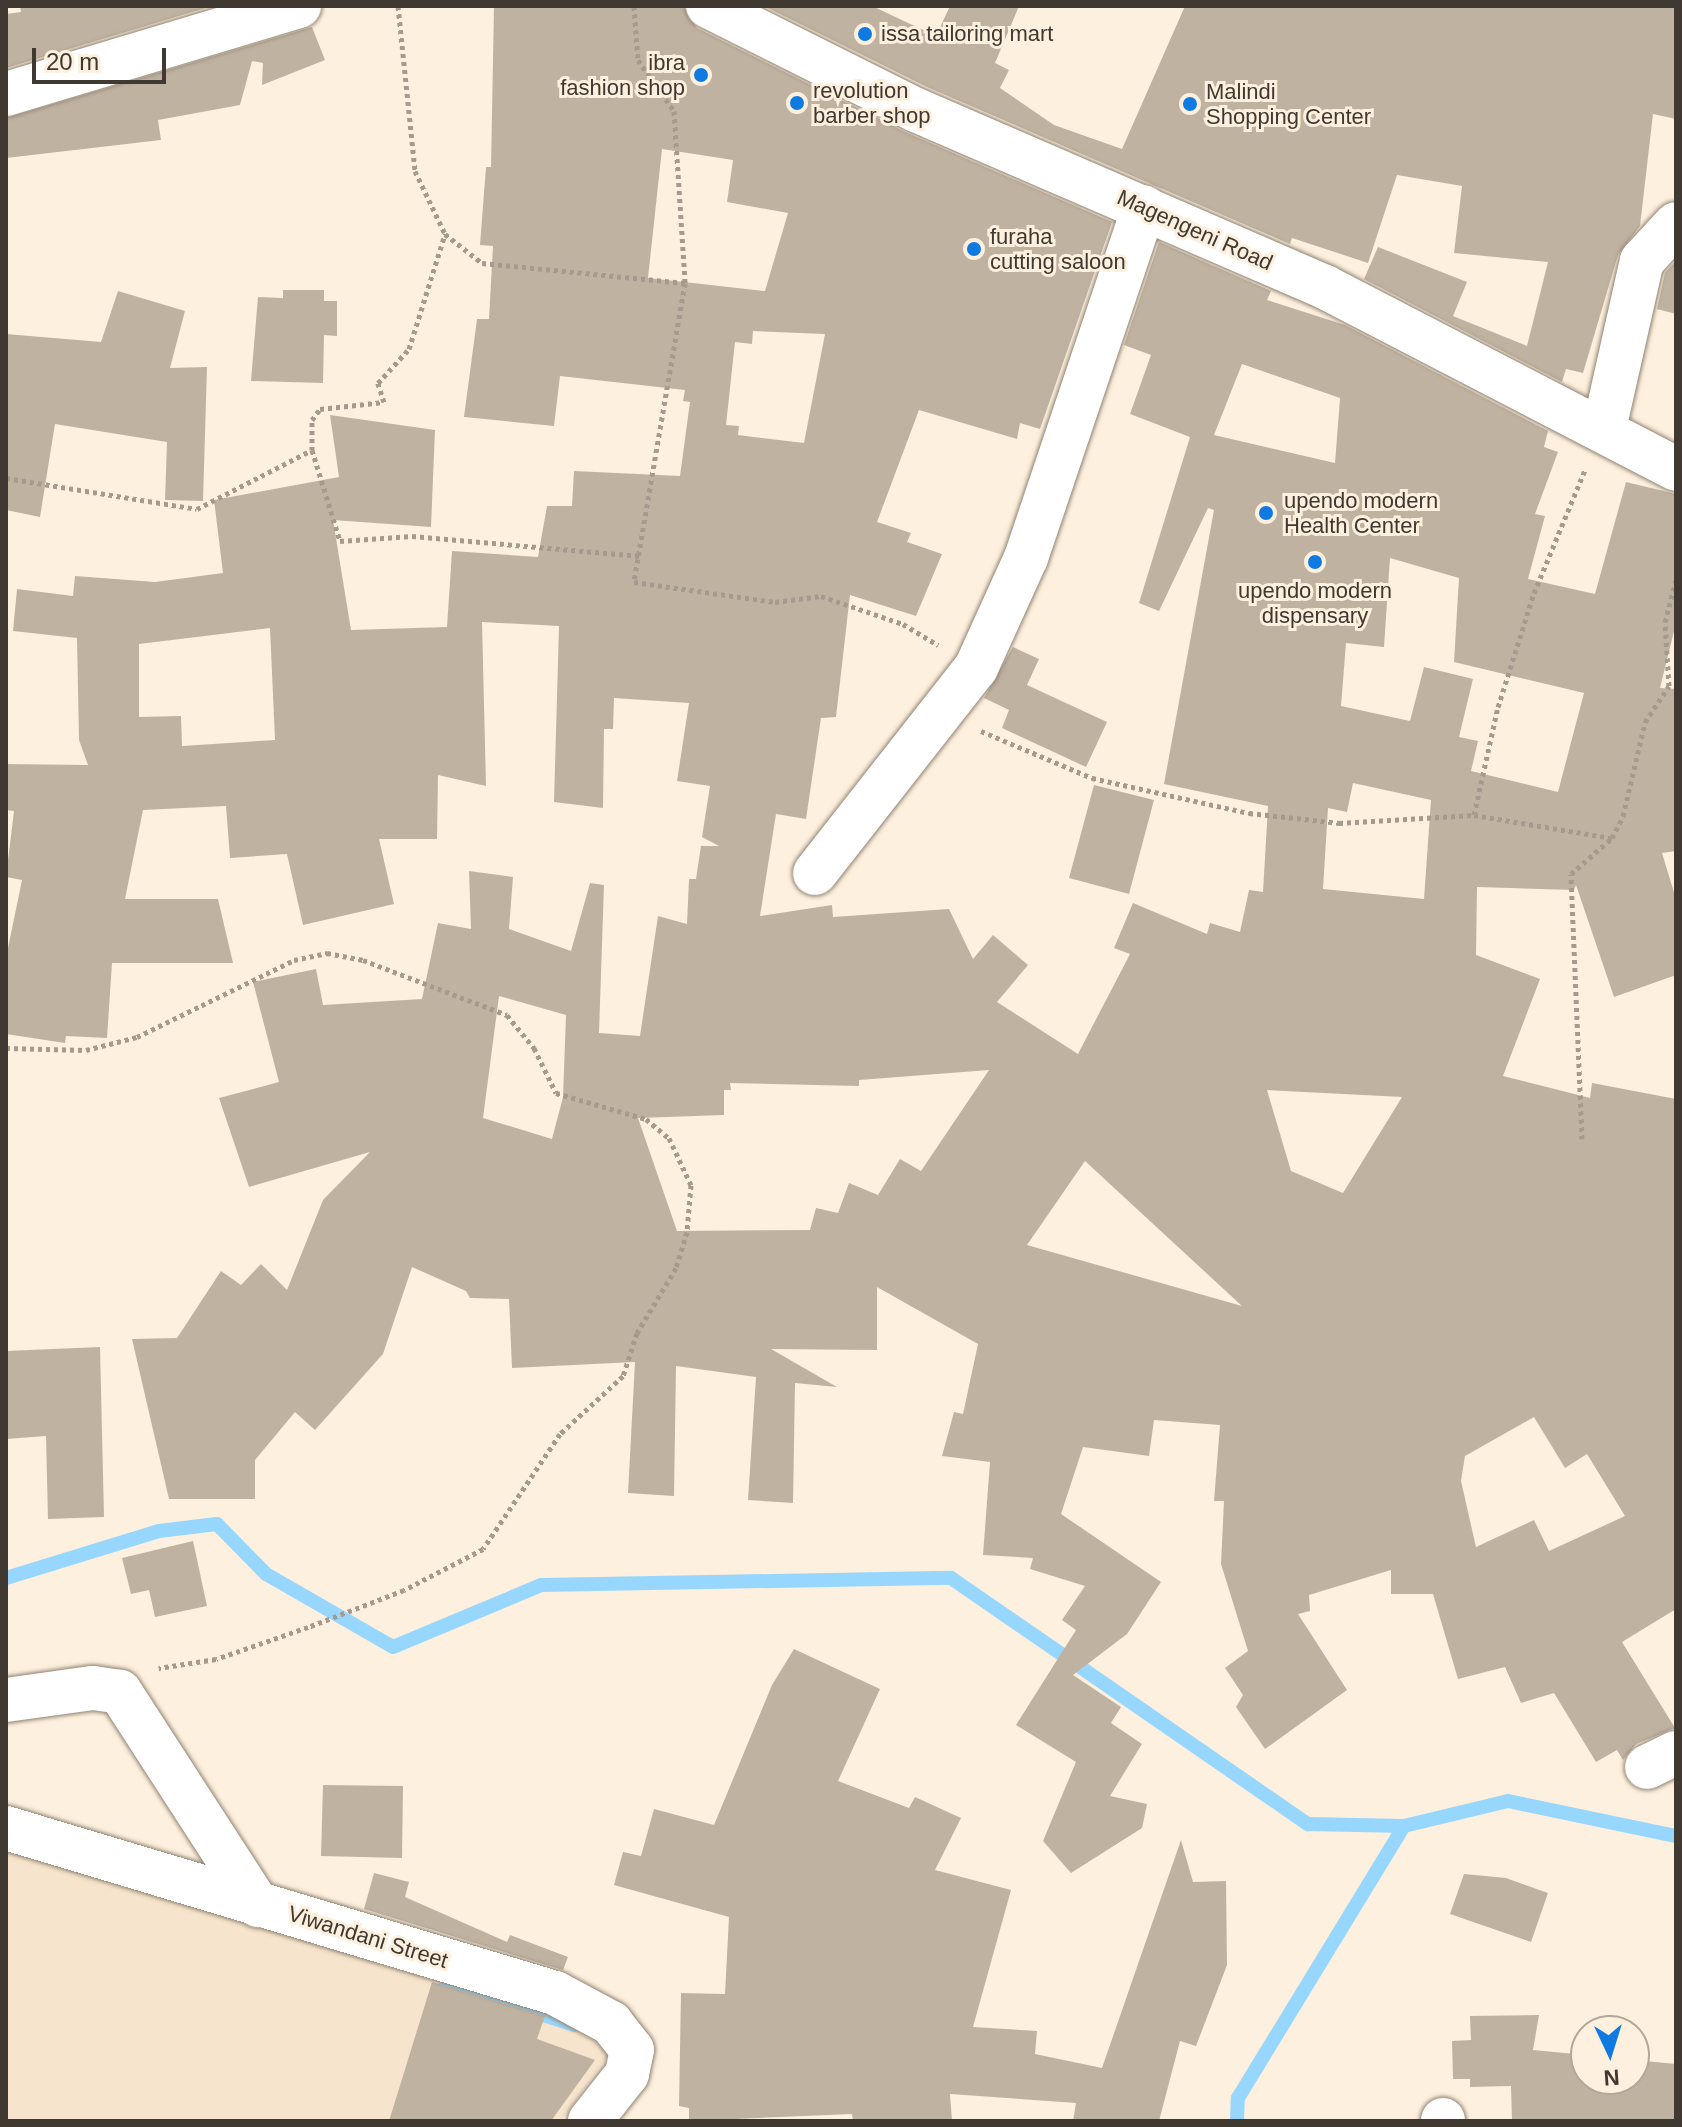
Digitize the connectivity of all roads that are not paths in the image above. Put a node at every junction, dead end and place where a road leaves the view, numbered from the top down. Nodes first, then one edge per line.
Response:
1 (299, 6) edge
2 (708, 6) edge
3 (6, 94) edge
4 (1144, 207) junction
5 (1676, 224) edge
6 (1604, 429) junction
7 (1676, 469) edge
8 (815, 873) dead end
9 (6, 1700) edge
10 (6, 1828) edge
11 (258, 1905) junction
12 (590, 2121) edge

1 - 3 street
2 - 4 street, Magengeni Road
4 - 6 street, Magengeni Road
4 - 8 street
5 - 6 street
6 - 7 street, Magengeni Road
9 - 11 street
10 - 11 street, Viwandani Street
11 - 12 street, Viwandani Street

